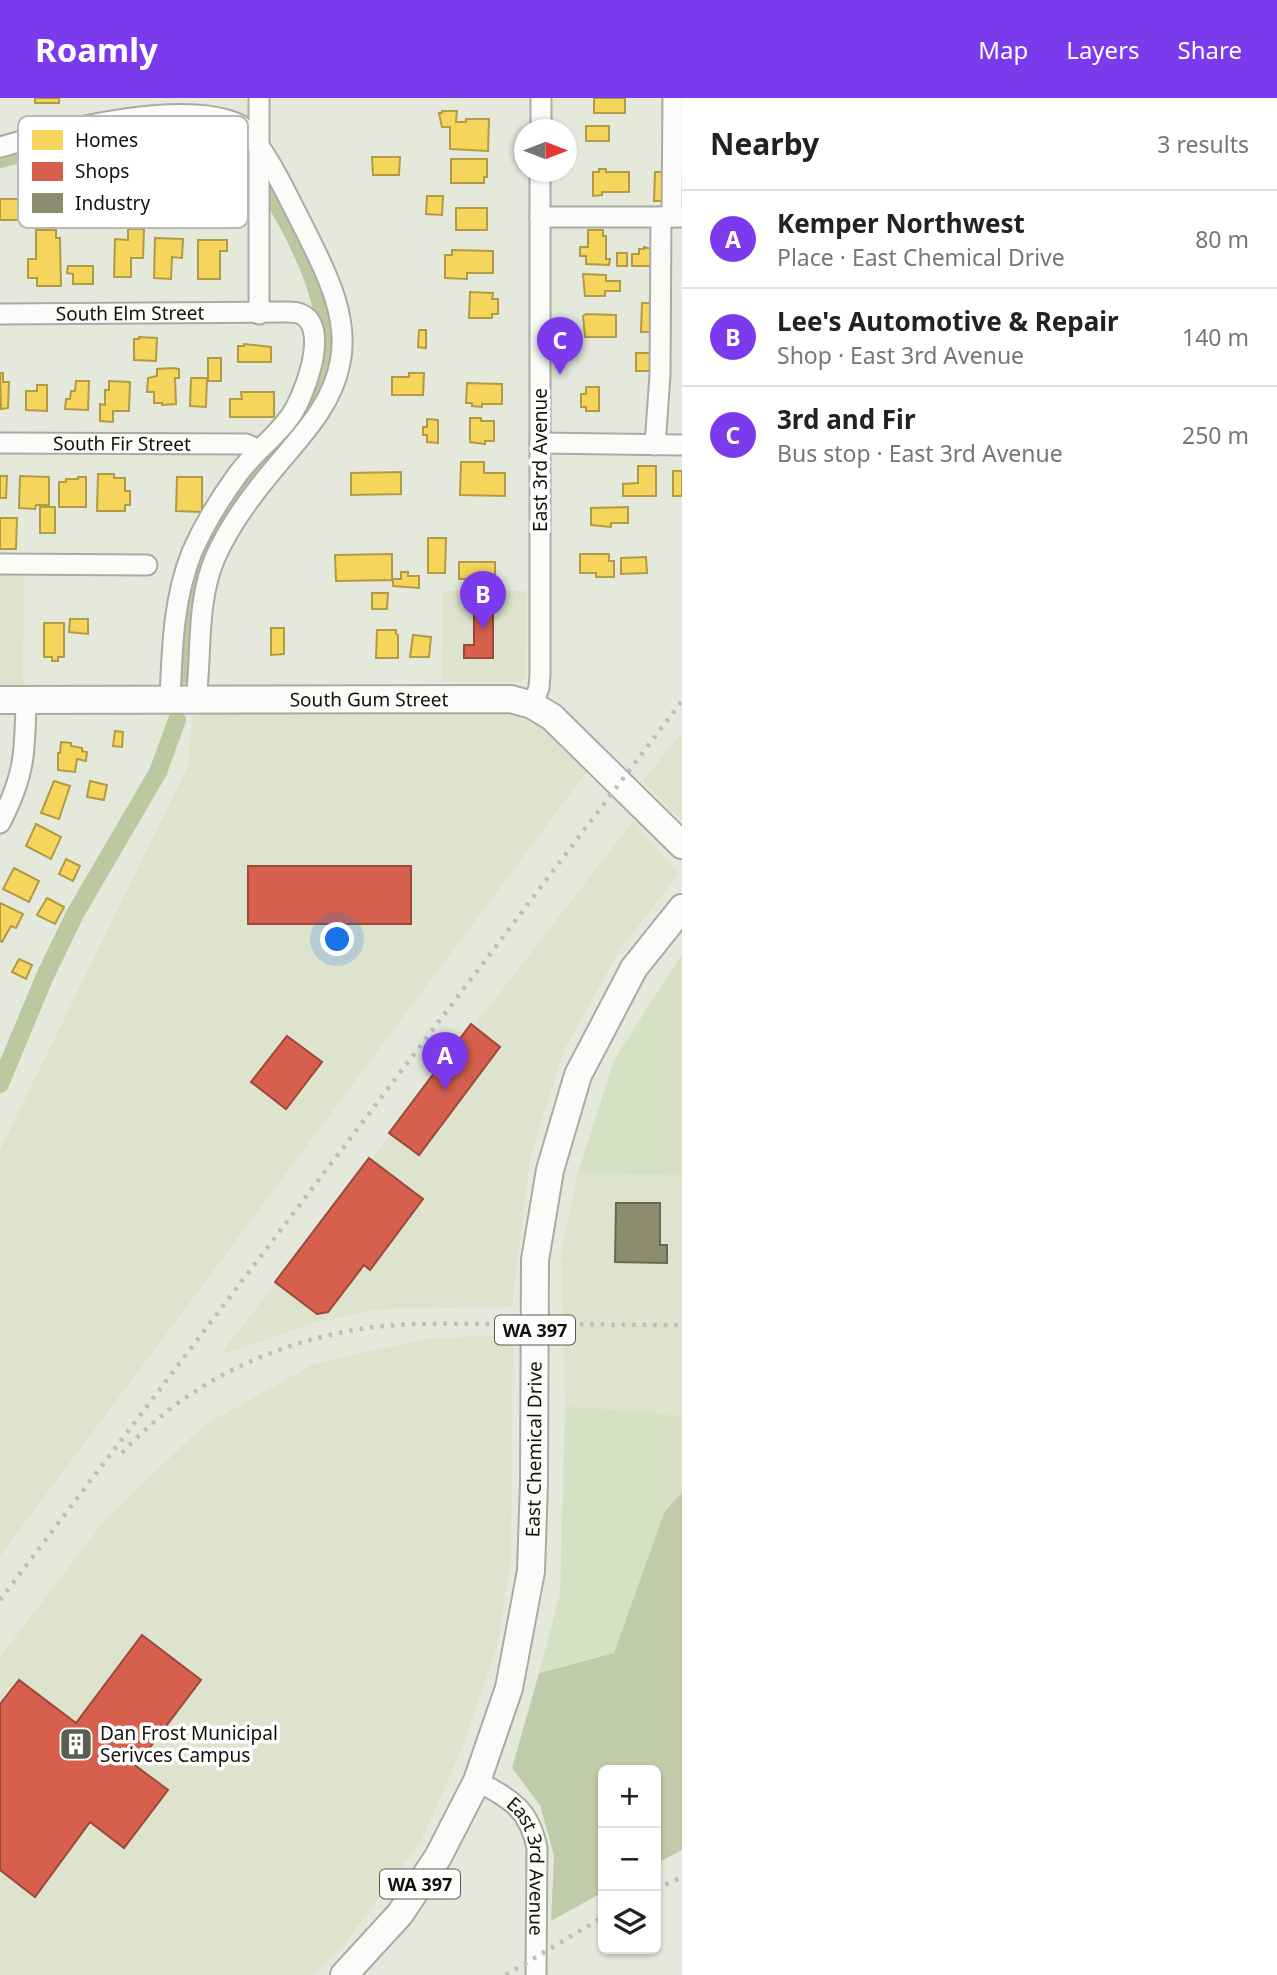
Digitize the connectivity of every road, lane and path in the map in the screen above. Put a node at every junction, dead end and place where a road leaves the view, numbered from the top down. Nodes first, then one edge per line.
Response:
1 (259, 98) edge
2 (541, 98) edge
3 (673, 98) edge
4 (96, 116) edge
5 (224, 116) edge
6 (541, 119) edge
7 (248, 135) edge
8 (18, 141) edge
9 (0, 147) edge
10 (259, 148) junction
11 (540, 182) edge
12 (540, 217) junction
13 (672, 217) edge
14 (0, 314) edge
15 (259, 314) junction
16 (0, 443) edge
17 (540, 443) junction
18 (655, 445) junction
19 (682, 445) edge
20 (252, 447) junction
21 (0, 564) edge
22 (147, 565) dead end
23 (183, 699) junction
24 (13, 700) edge
25 (532, 705) junction
26 (0, 823) edge
27 (682, 845) edge
28 (682, 908) edge
29 (477, 1781) junction
30 (344, 1975) edge
31 (536, 1975) edge

1 - 10 street
2 - 6 street
3 - 13 street
4 - 5 street
7 - 10 street
8 - 9 street
10 - 15 street
10 - 23 street
11 - 12 street, East 3rd Avenue
12 - 13 street
12 - 17 street, East 3rd Avenue
13 - 18 street
14 - 15 street, South Elm Street
15 - 20 street, South Elm Street
16 - 20 street, South Fir Street
17 - 18 street
17 - 25 street, East 3rd Avenue
18 - 19 street
20 - 23 street
21 - 22 street
23 - 24 main road, South Gum Street
23 - 25 main road, South Gum Street
24 - 26 street
25 - 27 main road, South Gum Street
28 - 29 main road, East Chemical Drive / WA 397
29 - 30 main road, East Chemical Drive / WA 397
29 - 31 street, East 3rd Avenue

